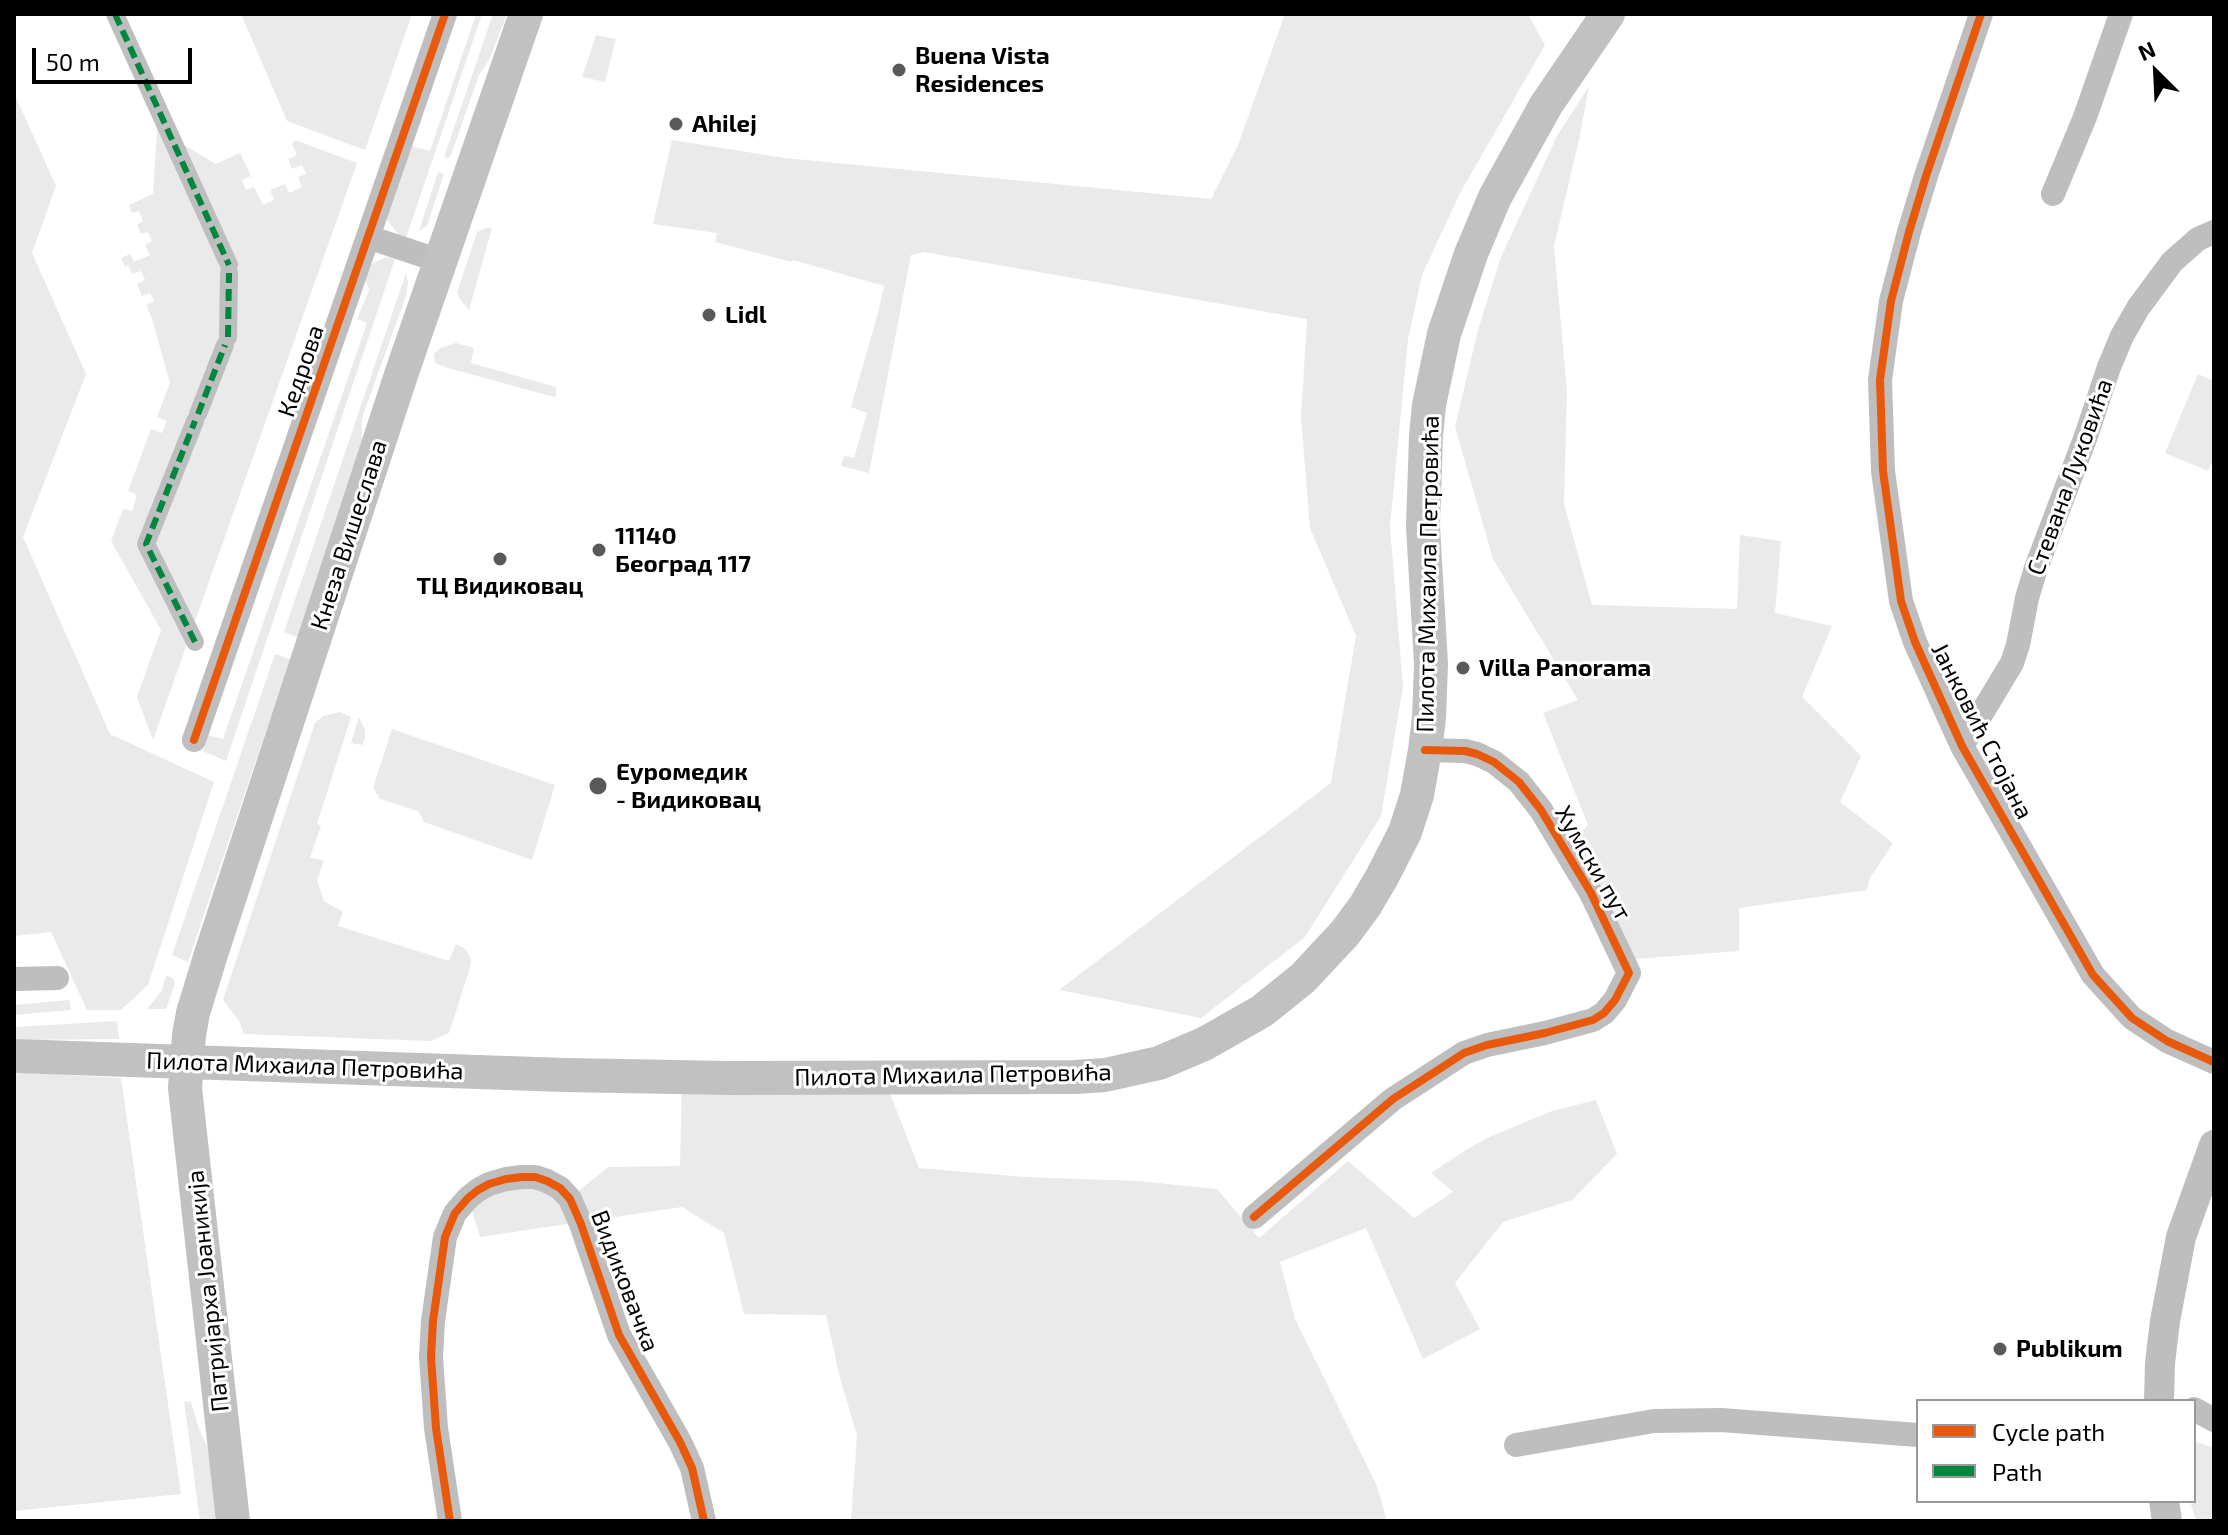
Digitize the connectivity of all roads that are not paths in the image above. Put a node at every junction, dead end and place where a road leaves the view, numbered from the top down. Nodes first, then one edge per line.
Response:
1 (115, 14) edge
2 (445, 14) edge
3 (526, 14) edge
4 (1608, 14) edge
5 (1981, 14) edge
6 (2121, 14) edge
7 (2053, 194) dead end
8 (2214, 232) edge
9 (368, 237) junction
10 (440, 261) junction
11 (195, 642) dead end
12 (194, 740) dead end
13 (1962, 746) junction
14 (1425, 750) junction
15 (57, 978) dead end
16 (14, 979) edge
17 (14, 1056) edge
18 (185, 1061) junction
19 (2214, 1062) edge
20 (2214, 1145) edge
21 (1254, 1217) dead end
22 (2161, 1399) edge
23 (2196, 1410) edge
24 (2214, 1420) edge
25 (1916, 1435) edge
26 (1516, 1445) dead end
27 (233, 1521) edge
28 (450, 1521) edge
29 (704, 1521) edge

1 - 11 street
2 - 9 street, Кедрова
3 - 10 main road, Кнеза Вишеслава
4 - 14 main road, Пилота Михаила Петровића
5 - 13 street, Јанковић Стојана
6 - 7 street
8 - 13 street, Стевана Луковића
9 - 10 street
9 - 12 street, Кедрова
10 - 18 main road, Кнеза Вишеслава
13 - 19 street, Јанковић Стојана
14 - 18 main road, Пилота Михаила Петровића
14 - 21 street, Хумски пут
15 - 16 street
17 - 18 main road, Пилота Михаила Петровића
18 - 27 main road, Патријарха Јоаникија
20 - 22 street
23 - 24 street
25 - 26 street
28 - 29 street, Видиковачка

